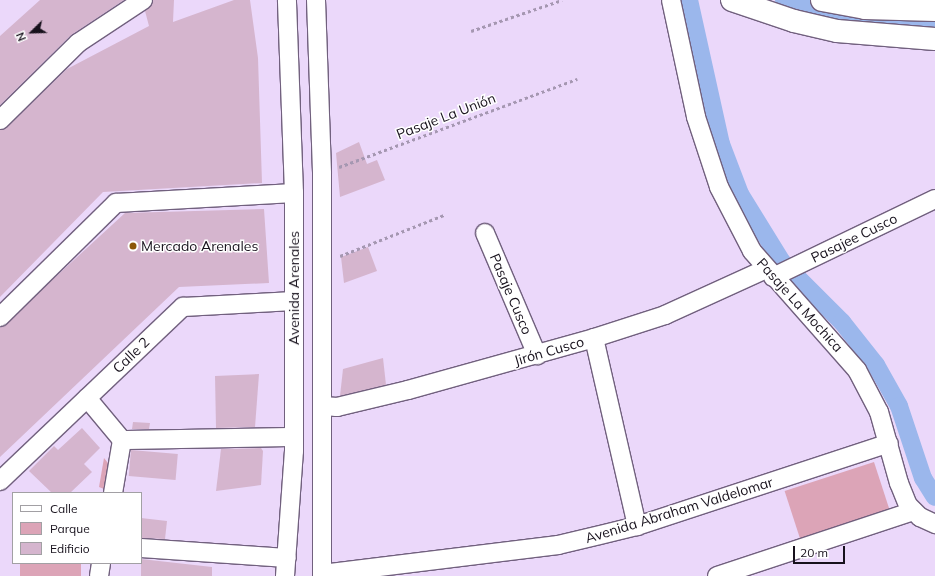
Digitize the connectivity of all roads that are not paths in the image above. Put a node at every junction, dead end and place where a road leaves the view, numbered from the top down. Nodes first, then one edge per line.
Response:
1 (143, 0) edge
2 (287, 0) edge
3 (316, 0) edge
4 (671, 0) edge
5 (732, 0) edge
6 (822, 0) edge
7 (935, 10) edge
8 (935, 39) edge
9 (0, 120) edge
10 (294, 193) junction
11 (935, 199) edge
12 (485, 233) dead end
13 (769, 273) junction
14 (294, 301) junction
15 (0, 317) edge
16 (594, 338) junction
17 (537, 355) junction
18 (91, 402) junction
19 (323, 406) junction
20 (294, 437) junction
21 (122, 440) junction
22 (889, 443) junction
23 (0, 481) edge
24 (113, 492) edge
25 (914, 511) junction
26 (935, 524) edge
27 (637, 526) junction
28 (142, 548) edge
29 (287, 558) junction
30 (101, 564) edge
31 (322, 575) edge
32 (99, 576) edge
33 (285, 576) edge
34 (717, 576) edge

1 - 9 street
2 - 10 street, Avenida Arenales
3 - 19 street, Avenida Arenales
4 - 13 street, Pasaje La Mochica
5 - 8 main road
6 - 7 main road
10 - 14 street, Avenida Arenales
10 - 15 street
11 - 13 street, Pasajee Cusco
12 - 17 street, Pasaje Cusco
13 - 16 street, Jirón Cusco
13 - 22 street, Pasaje La Mochica
14 - 18 street, Calle 2
14 - 20 street, Avenida Arenales
16 - 17 street, Jirón Cusco
16 - 27 street
17 - 19 street, Jirón Cusco
18 - 21 street
18 - 23 street, Calle 2
19 - 31 street, Avenida Arenales
20 - 21 street
20 - 29 street, Avenida Arenales
21 - 24 street
22 - 25 street, Pasaje La Mochica
22 - 27 street, Avenida Abraham Valdelomar
25 - 26 street
25 - 34 street
27 - 31 street, Avenida Abraham Valdelomar
28 - 29 street
29 - 33 street, Avenida Arenales
30 - 32 street

